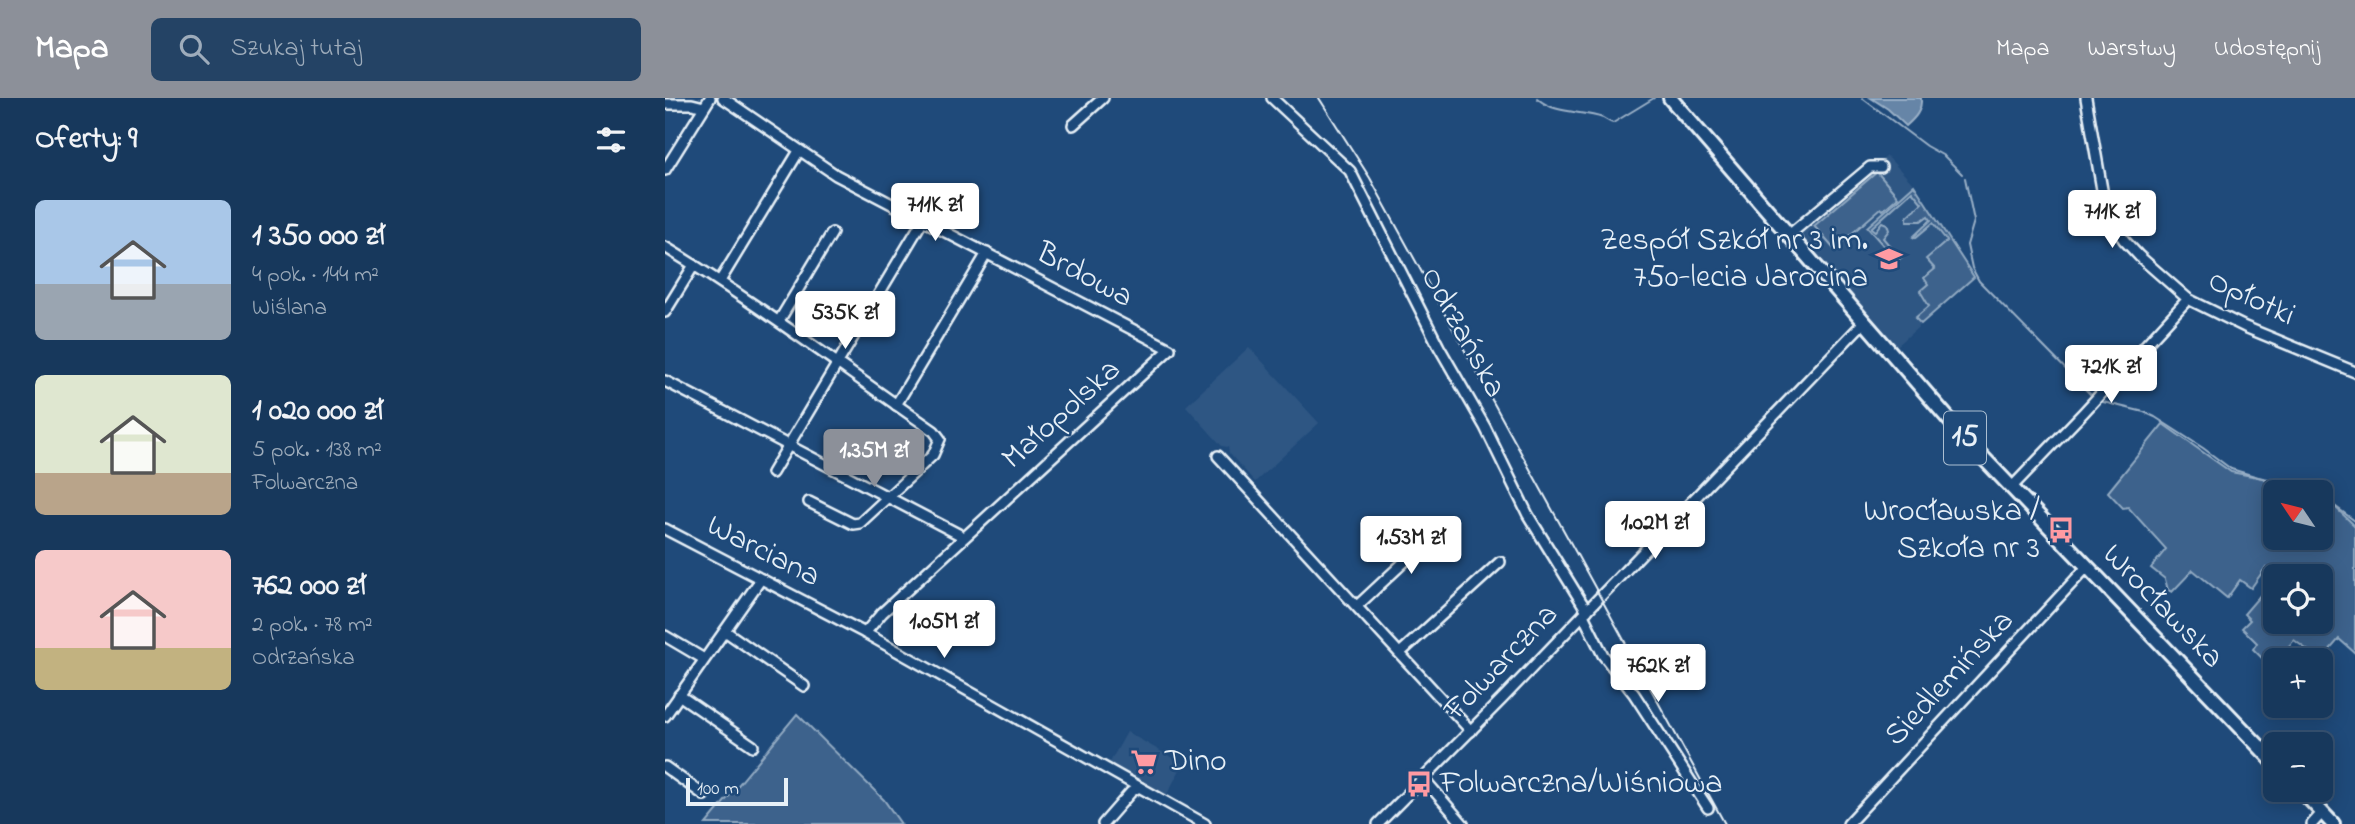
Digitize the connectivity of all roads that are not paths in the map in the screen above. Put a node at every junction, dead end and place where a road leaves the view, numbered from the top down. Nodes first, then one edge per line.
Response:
1 (710, 98) edge
2 (723, 98) edge
3 (1103, 98) edge
4 (1272, 98) edge
5 (1670, 98) edge
6 (2086, 98) edge
7 (665, 104) edge
8 (704, 107) junction
9 (1073, 125) dead end
10 (799, 151) junction
11 (1881, 167) dead end
12 (665, 170) edge
13 (923, 220) junction
14 (832, 233) dead end
15 (1789, 235) junction
16 (665, 247) edge
17 (987, 253) junction
18 (694, 265) junction
19 (720, 281) junction
20 (2189, 299) junction
21 (665, 312) edge
22 (779, 321) junction
23 (1864, 322) junction
24 (1170, 349) joint
25 (837, 363) junction
26 (2355, 372) edge
27 (665, 382) edge
28 (896, 405) junction
29 (789, 445) junction
30 (1218, 456) dead end
31 (772, 473) dead end
32 (2011, 488) junction
33 (888, 496) junction
34 (809, 502) dead end
35 (1446, 523) dead end
36 (665, 530) edge
37 (964, 537) junction
38 (1500, 562) dead end
39 (2087, 567) junction
40 (761, 579) junction
41 (1357, 606) junction
42 (1585, 613) junction
43 (725, 631) junction
44 (865, 633) junction
45 (665, 636) edge
46 (1400, 653) junction
47 (704, 659) junction
48 (804, 686) dead end
49 (679, 695) junction
50 (665, 716) edge
51 (1471, 731) junction
52 (753, 747) dead end
53 (2263, 750) edge
54 (665, 767) edge
55 (1424, 779) junction
56 (1139, 787) junction
57 (704, 795) dead end
58 (2312, 802) edge
59 (1708, 808) dead end
60 (2322, 813) junction
61 (1103, 824) edge
62 (1205, 824) edge
63 (1378, 824) edge
64 (1463, 824) edge
65 (1847, 824) edge
66 (2312, 824) edge
67 (2333, 824) edge

1 - 8 street
2 - 10 street, Brdowa
3 - 9 street
4 - 42 street, Odrzańska
5 - 15 main road, Wrocławska / 15
6 - 20 street, Opłotki
7 - 8 street
8 - 12 street
10 - 13 street, Brdowa
10 - 19 street
11 - 15 street
13 - 17 street, Brdowa
13 - 25 street
14 - 22 street
15 - 23 main road, Wrocławska / 15
16 - 18 street
17 - 24 street, Brdowa
17 - 28 street
18 - 19 street
18 - 21 street
19 - 22 street
20 - 26 street, Opłotki
20 - 32 street
22 - 25 street
23 - 32 main road, Wrocławska / 15
23 - 42 street, Folwarczna
24 - 37 street, Małopolska
25 - 28 street
25 - 29 street
27 - 29 street
28 - 33 street
29 - 31 street
29 - 33 street
30 - 41 street
32 - 39 main road, Wrocławska / 15
33 - 34 street
33 - 37 street
35 - 41 street
36 - 40 street, Warciana
37 - 44 street, Małopolska
38 - 46 street
39 - 53 main road, Wrocławska / 15
39 - 65 street, Siedlemińska
40 - 43 street
40 - 44 street, Warciana
41 - 46 street
42 - 51 street, Folwarczna
42 - 59 street, Odrzańska
43 - 47 street
43 - 48 street
44 - 56 street, Warciana
45 - 47 street
46 - 51 street
47 - 49 street
49 - 50 street
49 - 52 street
51 - 55 street, Folwarczna
54 - 57 street
55 - 63 street, Folwarczna
55 - 64 street
56 - 61 street
56 - 62 street, Warciana
58 - 60 main road
60 - 66 street
60 - 67 main road

